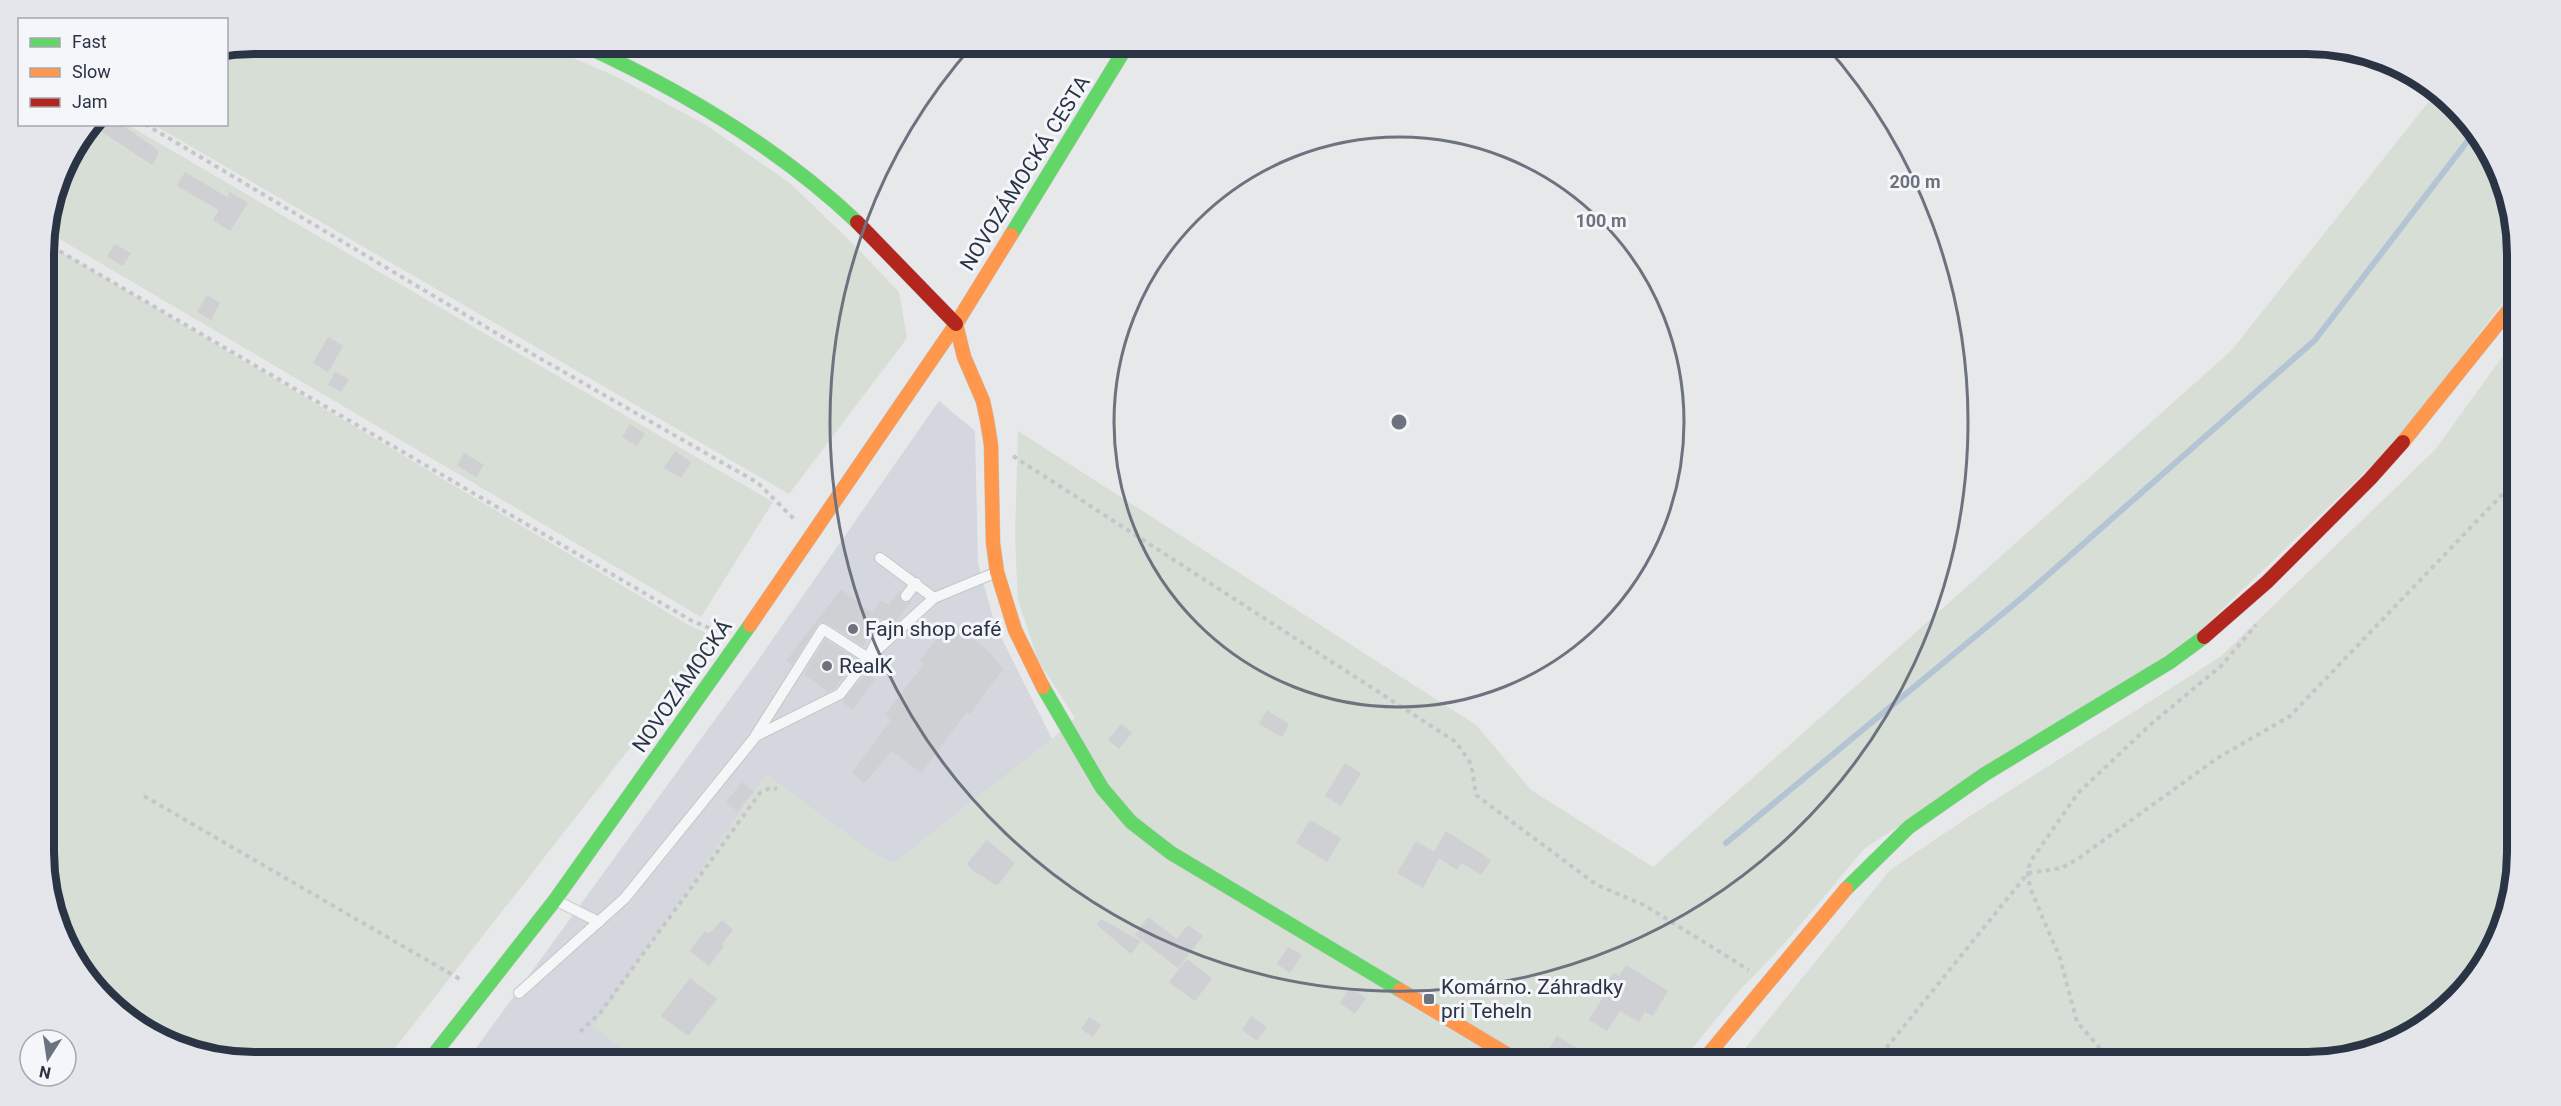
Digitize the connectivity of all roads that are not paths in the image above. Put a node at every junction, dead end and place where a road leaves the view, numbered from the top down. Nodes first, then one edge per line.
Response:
1 (601, 54) edge
2 (1122, 54) edge
3 (2507, 312) edge
4 (956, 324) junction
5 (880, 558) dead end
6 (997, 572) junction
7 (916, 583) junction
8 (906, 596) dead end
9 (934, 598) junction
10 (885, 625) dead end
11 (868, 658) junction
12 (756, 736) junction
13 (555, 900) junction
14 (598, 922) junction
15 (519, 993) dead end
16 (436, 1052) edge
17 (1503, 1052) edge
18 (1710, 1052) edge

1 - 4 street
2 - 4 street, NOVOZÁMOCKÁ CESTA
3 - 18 street
4 - 6 street
4 - 13 street, NOVOZÁMOCKÁ
5 - 7 lane
6 - 9 lane
6 - 17 street
7 - 8 lane
7 - 9 lane
9 - 11 lane
10 - 11 lane
11 - 12 lane
11 - 12 lane
12 - 14 lane
13 - 14 lane
13 - 16 street, NOVOZÁMOCKÁ
14 - 15 lane

